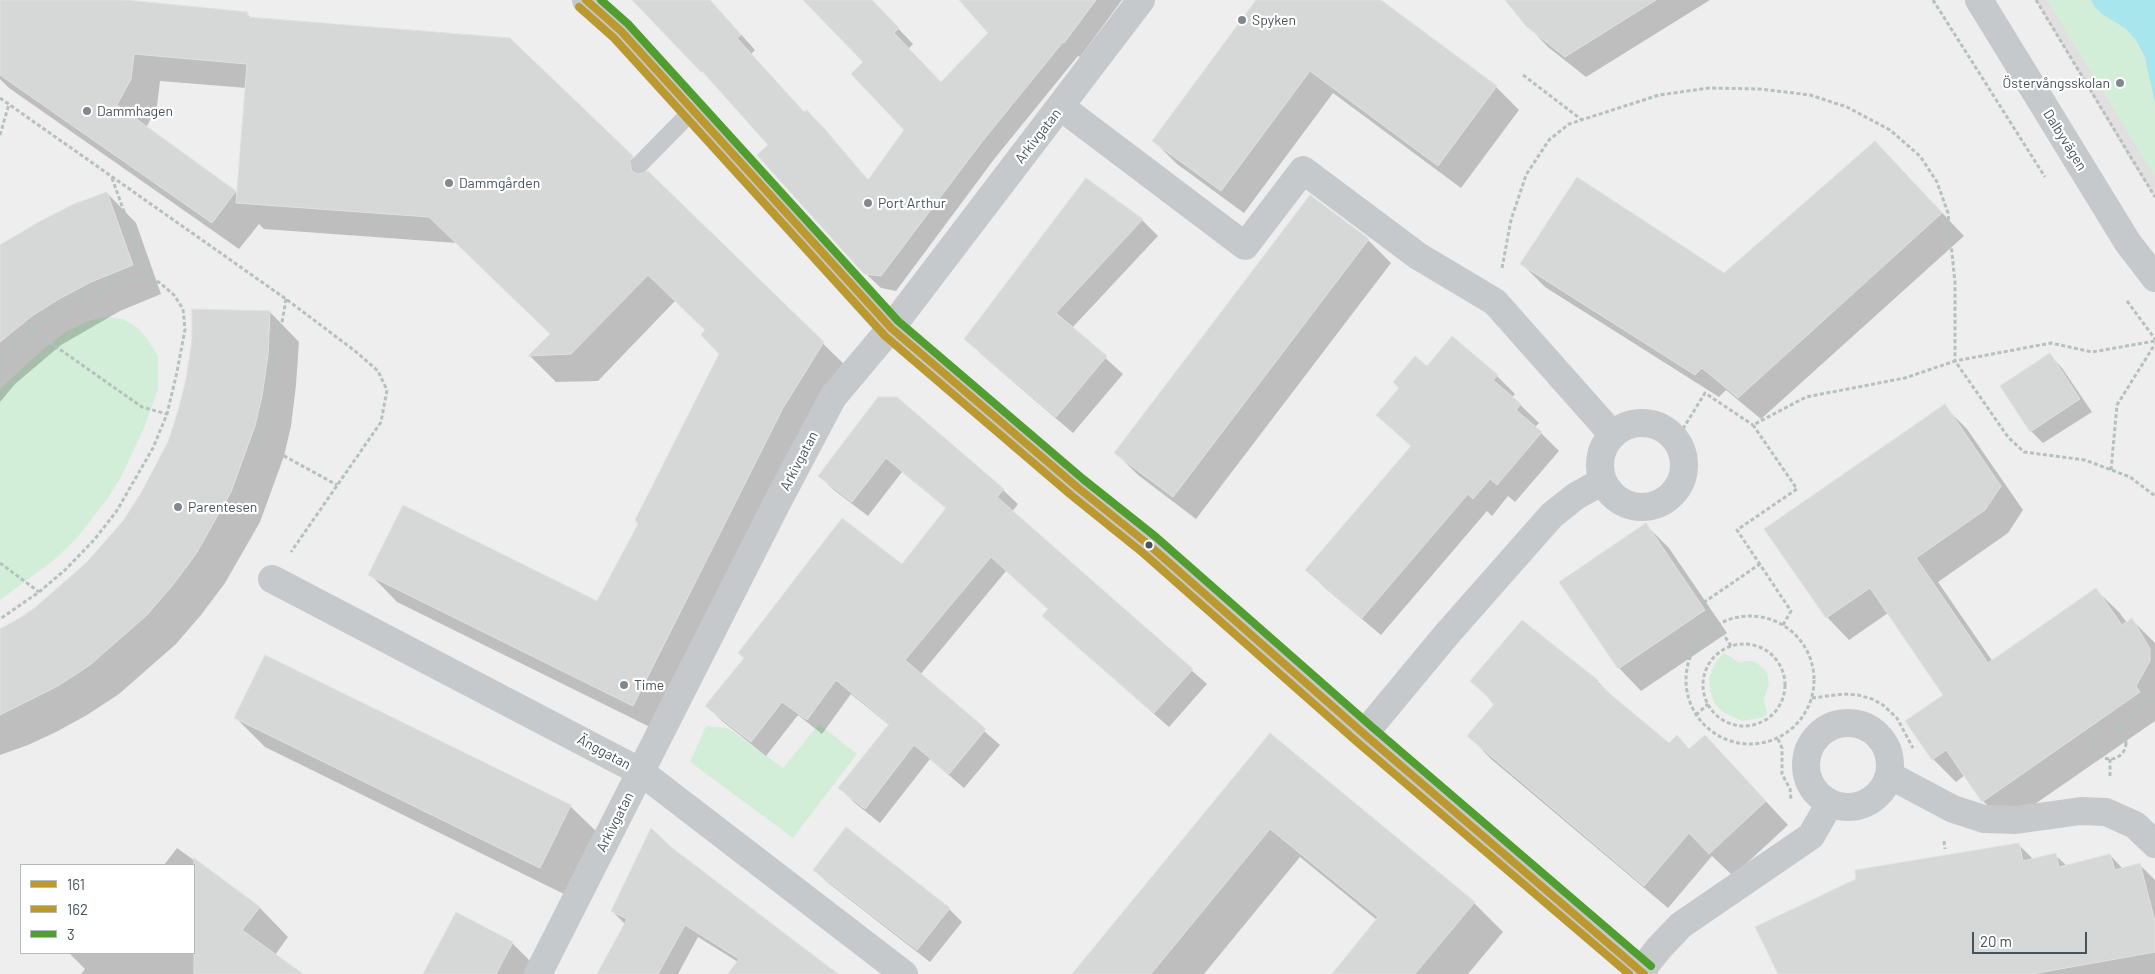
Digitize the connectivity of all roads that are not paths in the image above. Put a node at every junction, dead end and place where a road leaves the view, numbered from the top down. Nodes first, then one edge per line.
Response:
1 (586, 0) edge
2 (1141, 0) edge
3 (1979, 0) edge
4 (1061, 107) junction
5 (693, 110) junction
6 (640, 164) dead end
7 (2155, 278) edge
8 (891, 328) junction
9 (1613, 435) junction
10 (1603, 481) junction
11 (272, 580) road end
12 (1364, 734) junction
13 (641, 772) junction
14 (1889, 776) junction
15 (1830, 802) junction
16 (2155, 844) edge
17 (1642, 972) edge
18 (538, 974) edge
19 (904, 974) edge

1 - 5 street
2 - 4 street, Arkivgatan
3 - 7 street, Dalbyvägen
4 - 8 street, Arkivgatan
4 - 9 street
5 - 6 lane
5 - 8 street
8 - 12 street
8 - 13 street, Arkivgatan
9 - 10 street
9 - 10 street
10 - 12 street
11 - 13 street, Änggatan
12 - 17 street
13 - 18 street, Arkivgatan
13 - 19 street, Änggatan
14 - 15 street
14 - 15 street
14 - 16 street
15 - 17 street

